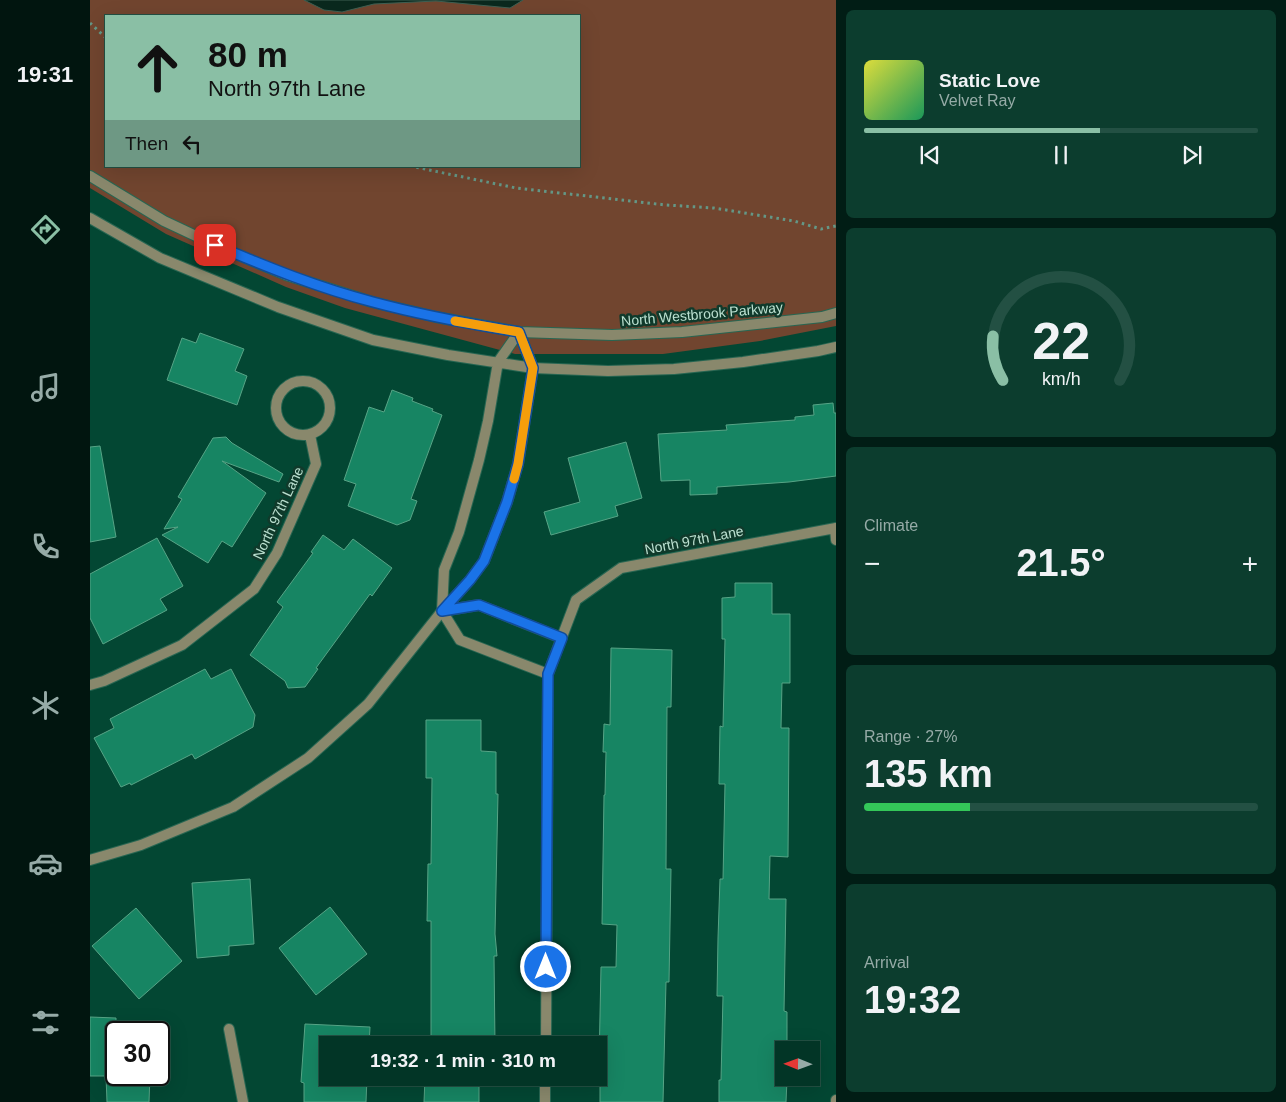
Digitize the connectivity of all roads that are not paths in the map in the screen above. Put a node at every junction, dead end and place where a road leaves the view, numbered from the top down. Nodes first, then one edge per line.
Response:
1 (90, 176) edge
2 (90, 218) edge
3 (836, 313) edge
4 (519, 332) junction
5 (836, 347) edge
6 (498, 362) junction
7 (533, 368) junction
8 (310, 435) junction
9 (835, 528) edge
10 (836, 540) edge
11 (442, 611) junction
12 (562, 638) junction
13 (548, 674) junction
14 (90, 685) edge
15 (90, 860) edge
16 (229, 1029) dead end
17 (546, 1036) edge
18 (546, 1086) edge
19 (243, 1102) edge
20 (545, 1102) edge

1 - 4 street, North Westbrook Parkway
2 - 6 street
3 - 4 street, North Westbrook Parkway
4 - 6 street
4 - 7 street
5 - 7 street
6 - 7 street
6 - 11 street
7 - 11 street
8 - 8 street
8 - 14 street, North 97th Lane
9 - 10 street
9 - 12 street, North 97th Lane
11 - 12 street
11 - 13 street
11 - 15 street
12 - 13 street, North 97th Lane
13 - 17 street
16 - 19 street
18 - 20 street

